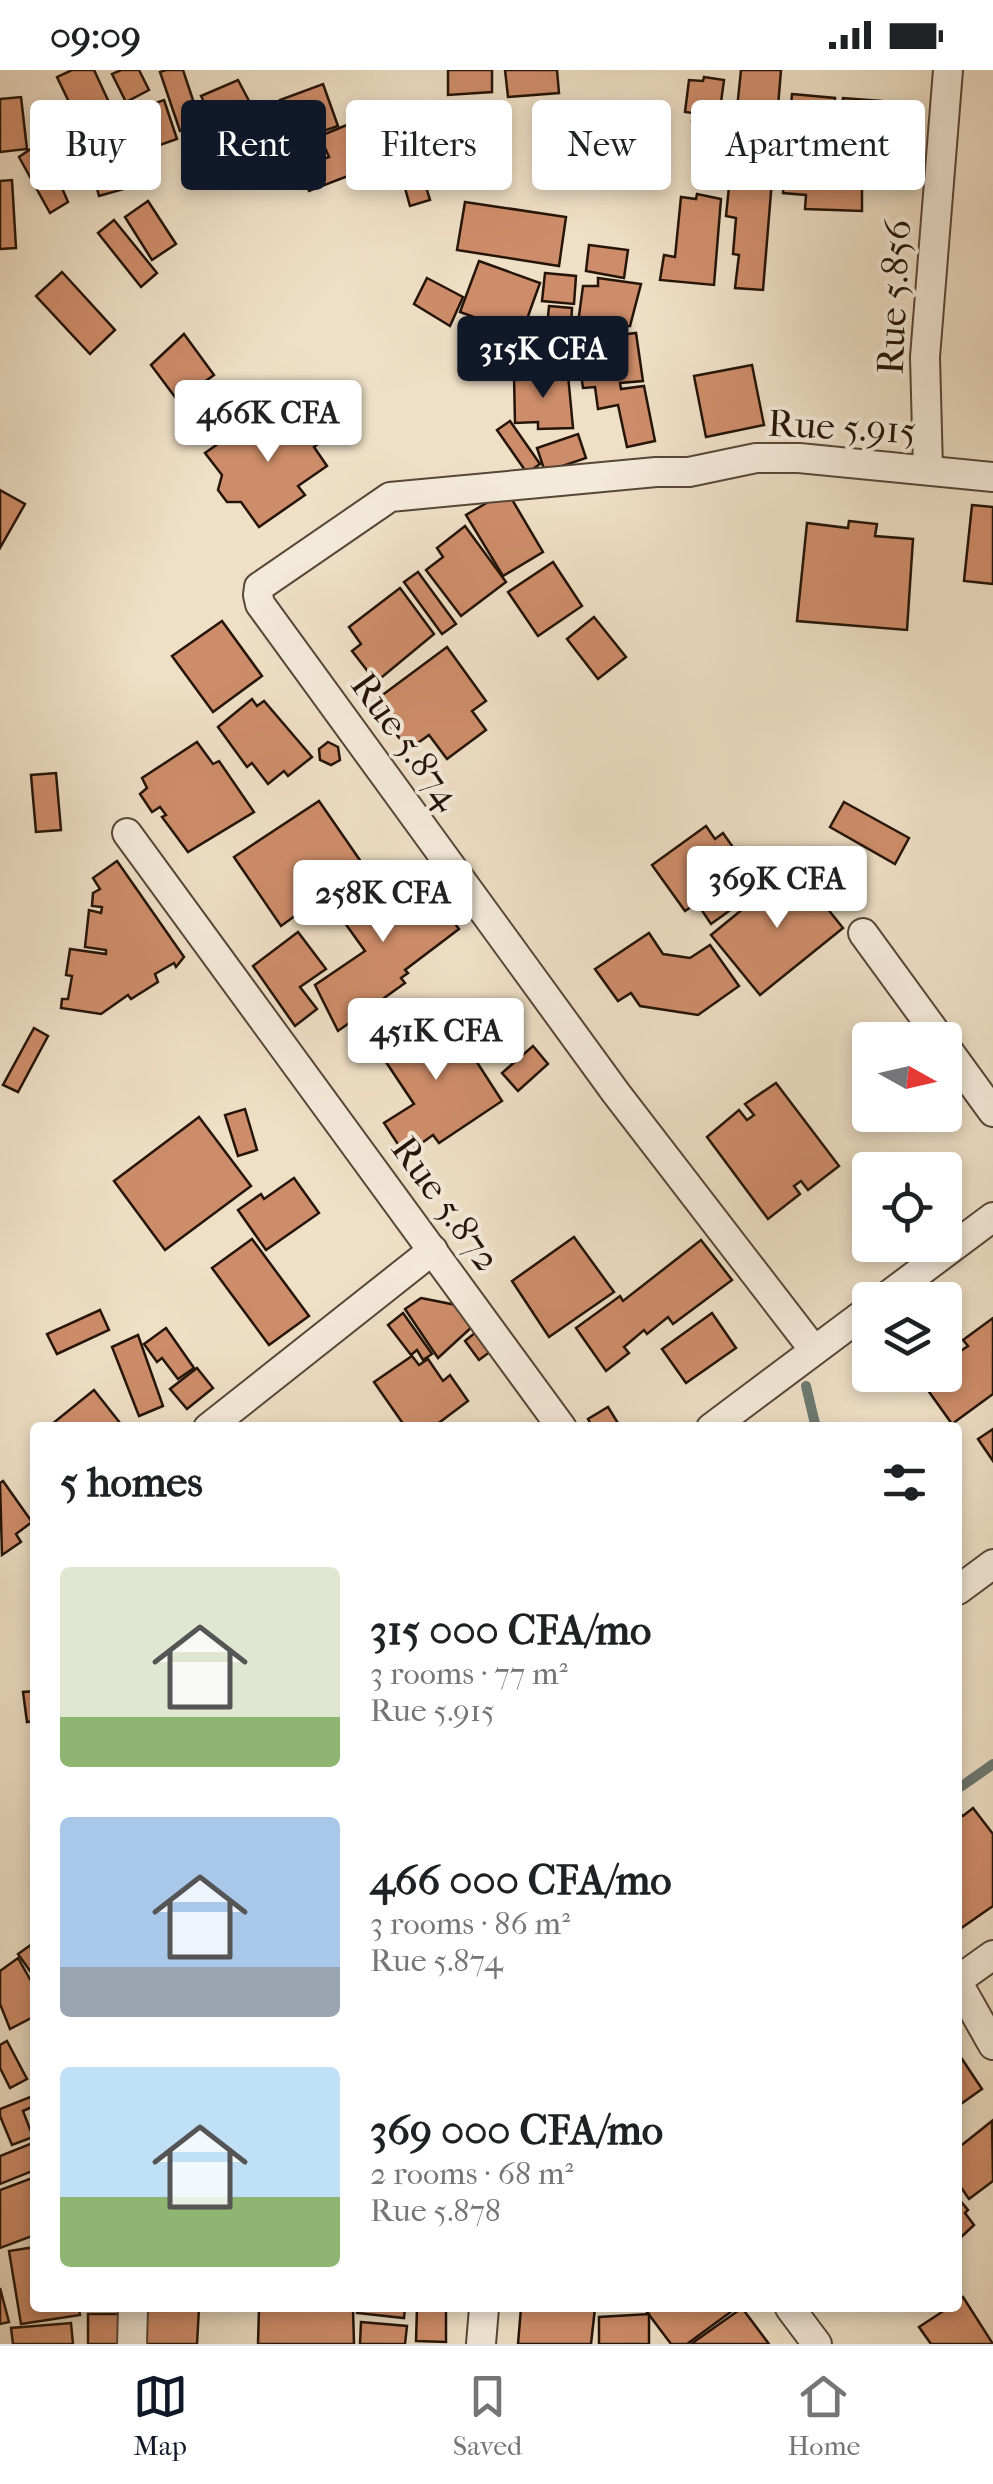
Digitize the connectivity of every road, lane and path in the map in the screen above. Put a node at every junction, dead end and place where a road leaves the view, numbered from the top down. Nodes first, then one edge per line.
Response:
1 (948, 70) edge
2 (928, 470) junction
3 (993, 478) edge
4 (390, 496) joint
5 (127, 832) dead end
6 (863, 933) dead end
7 (928, 1022) edge
8 (962, 1069) edge
9 (993, 1112) edge
10 (993, 1217) edge
11 (433, 1250) junction
12 (906, 1282) edge
13 (852, 1322) edge
14 (814, 1350) junction
15 (216, 1422) edge
16 (558, 1422) edge
17 (718, 1422) edge
18 (993, 1564) edge
19 (962, 1587) edge
20 (993, 1955) edge
21 (962, 1979) edge
22 (962, 1989) edge
23 (993, 2045) edge
24 (133, 2312) edge
25 (484, 2312) edge
26 (793, 2312) edge
27 (132, 2344) edge
28 (481, 2344) edge
29 (816, 2344) edge

1 - 2 street, Rue 5.856
2 - 3 street, Rue 5.915
2 - 4 street, Rue 5.915
4 - 14 street, Rue 5.874
5 - 11 street, Rue 5.872
6 - 7 street
8 - 9 street
10 - 12 street
11 - 15 street
11 - 16 street, Rue 5.872
13 - 14 street
14 - 17 street
18 - 19 street
20 - 21 street
22 - 23 street
24 - 27 street
25 - 28 street
26 - 29 street

